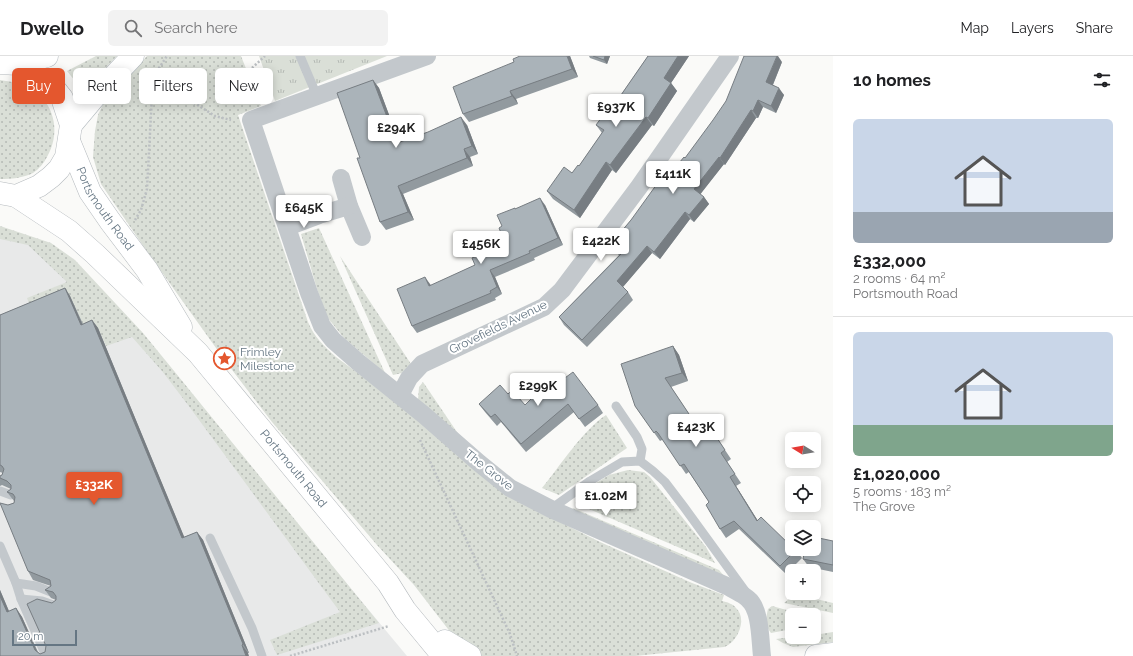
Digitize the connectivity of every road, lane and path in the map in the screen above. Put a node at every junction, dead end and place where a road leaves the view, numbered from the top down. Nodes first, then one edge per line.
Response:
1 (47, 56) edge
2 (133, 56) edge
3 (167, 56) edge
4 (265, 56) edge
5 (300, 56) edge
6 (427, 56) edge
7 (730, 56) edge
8 (9, 63) edge
9 (159, 68) edge
10 (252, 68) dead end
11 (317, 96) junction
12 (152, 104) edge
13 (196, 104) edge
14 (251, 120) junction
15 (70, 133) junction
16 (341, 178) dead end
17 (8, 195) edge
18 (349, 206) junction
19 (133, 222) dead end
20 (287, 227) junction
21 (362, 237) dead end
22 (198, 354) junction
23 (400, 395) junction
24 (616, 406) dead end
25 (419, 437) dead end
26 (640, 461) junction
27 (0, 491) edge
28 (11, 495) edge
29 (551, 509) junction
30 (210, 538) dead end
31 (0, 546) edge
32 (16, 583) junction
33 (51, 592) edge
34 (21, 599) junction
35 (749, 599) junction
36 (56, 606) edge
37 (390, 626) dead end
38 (448, 651) edge
39 (833, 654) edge
40 (46, 656) edge
41 (262, 656) edge
42 (290, 656) edge
43 (470, 656) edge
44 (517, 656) edge
45 (762, 656) edge
46 (816, 656) edge

1 - 8 main road
2 - 15 main road
3 - 9 path
4 - 10 path
5 - 11 lane
6 - 11 street
7 - 23 street, Grovefields Avenue
8 - 15 main road, Portsmouth Road
11 - 14 street
12 - 19 path
13 - 14 path
14 - 20 street, The Grove
15 - 17 main road
15 - 22 main road, Portsmouth Road
16 - 18 street
17 - 22 main road, Portsmouth Road
18 - 20 street
18 - 21 street
20 - 23 street, The Grove
22 - 38 main road, Portsmouth Road
23 - 29 street, The Grove
24 - 26 lane
25 - 44 path
26 - 29 lane
26 - 35 lane
27 - 28 lane
29 - 35 street, The Grove
30 - 41 lane
31 - 32 lane
32 - 33 lane
32 - 34 lane
34 - 36 lane
34 - 40 lane
35 - 45 street
37 - 42 path
38 - 43 main road, Portsmouth Road
39 - 46 main road

